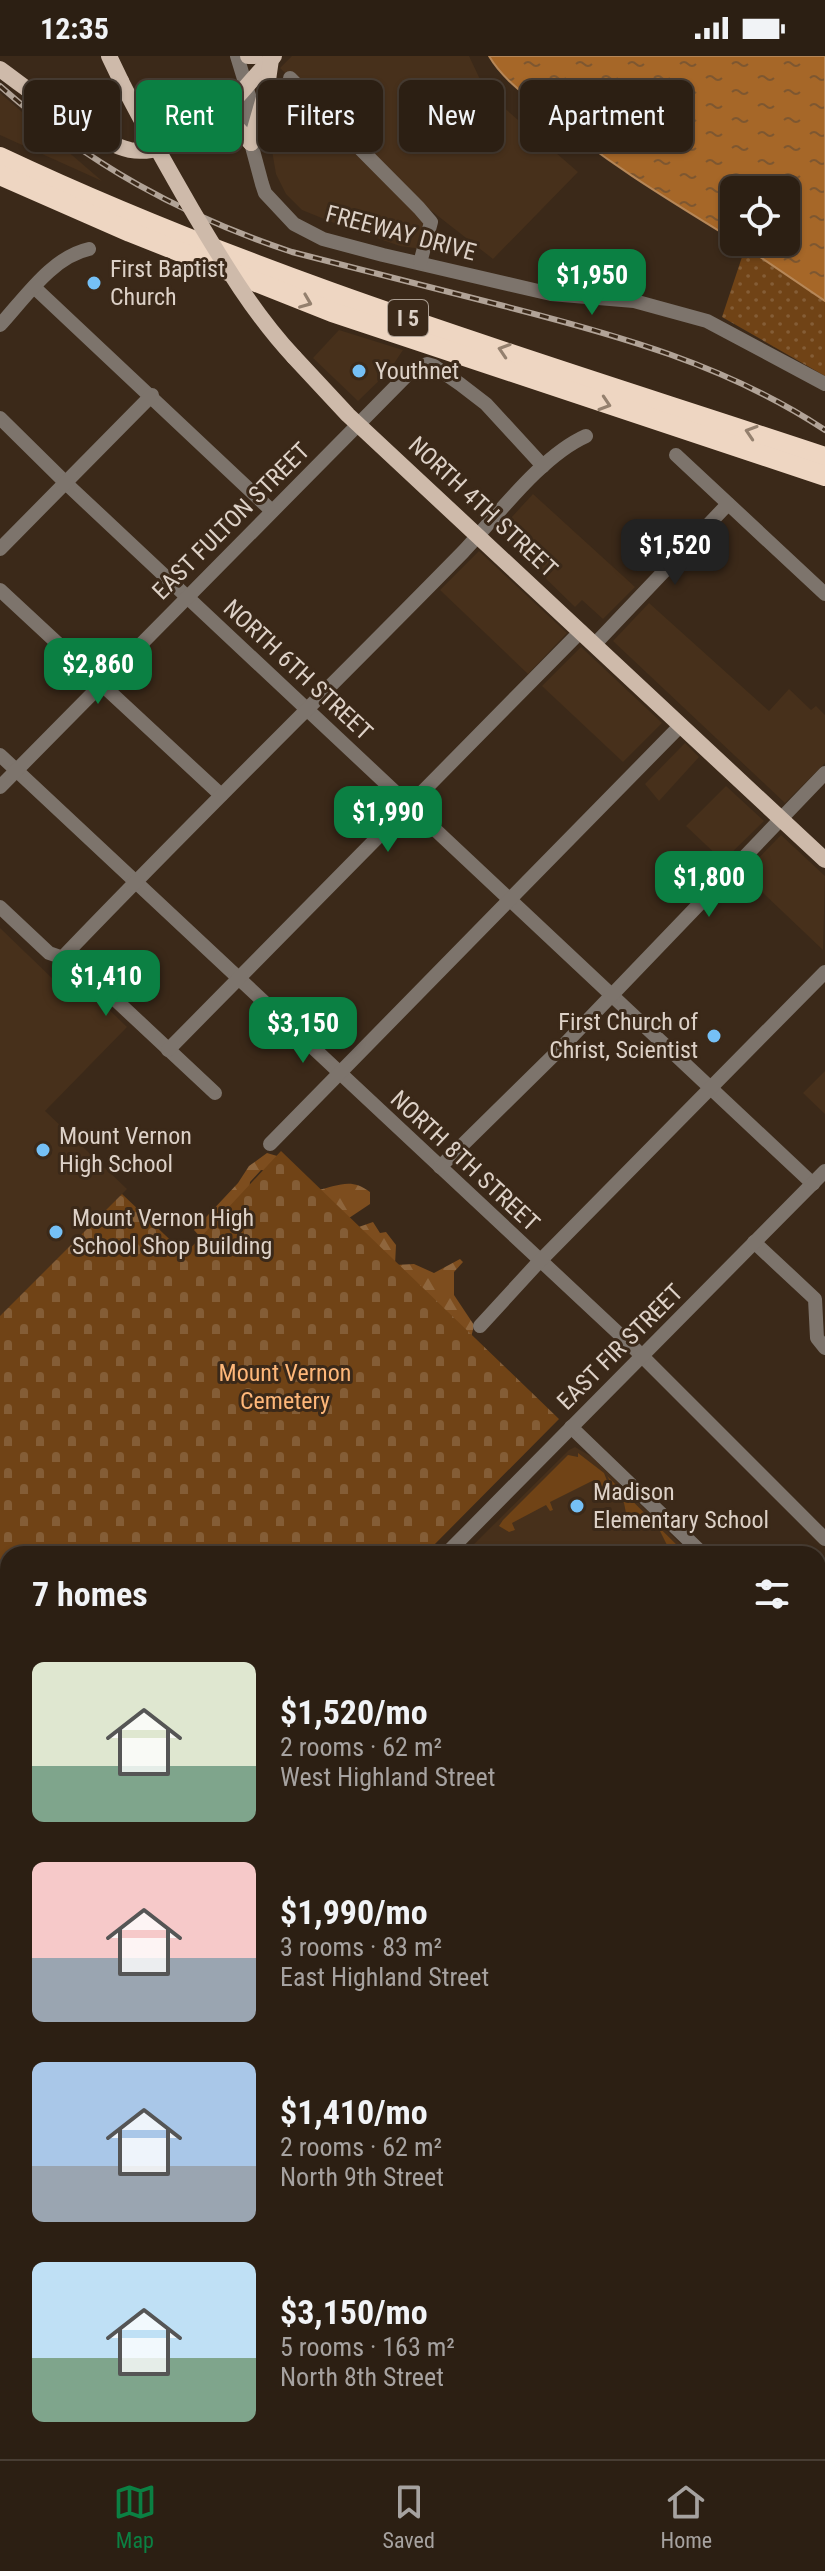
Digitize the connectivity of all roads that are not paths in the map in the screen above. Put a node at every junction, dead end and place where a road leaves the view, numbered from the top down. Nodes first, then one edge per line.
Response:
1 (109, 56) edge
2 (237, 56) edge
3 (248, 56) edge
4 (266, 57) edge
5 (0, 69) edge
6 (290, 78) dead end
7 (247, 84) junction
8 (242, 89) edge
9 (242, 133) edge
10 (251, 143) junction
11 (136, 150) edge
12 (0, 157) edge
13 (0, 175) edge
14 (0, 185) edge
15 (130, 232) junction
16 (89, 249) dead end
17 (420, 263) junction
18 (35, 288) junction
19 (0, 325) edge
20 (825, 384) edge
21 (152, 395) junction
22 (0, 418) edge
23 (358, 424) junction
24 (586, 436) dead end
25 (676, 455) dead end
26 (543, 466) junction
27 (824, 470) edge
28 (65, 482) junction
29 (728, 504) junction
30 (272, 511) junction
31 (478, 536) junction
32 (0, 549) edge
33 (0, 590) edge
34 (825, 594) edge
35 (187, 596) junction
36 (581, 631) junction
37 (595, 644) junction
38 (102, 683) junction
39 (306, 709) junction
40 (681, 725) junction
41 (0, 755) edge
42 (17, 770) junction
43 (825, 773) edge
44 (0, 787) edge
45 (221, 795) junction
46 (409, 805) junction
47 (781, 819) junction
48 (825, 860) edge
49 (135, 881) junction
50 (511, 899) junction
51 (0, 907) edge
52 (62, 958) junction
53 (825, 972) edge
54 (239, 979) junction
55 (611, 995) junction
56 (168, 1050) junction
57 (340, 1074) junction
58 (710, 1087) junction
59 (215, 1093) dead end
60 (270, 1144) dead end
61 (440, 1167) junction
62 (825, 1171) edge
63 (813, 1184) junction
64 (754, 1242) junction
65 (540, 1261) junction
66 (480, 1326) dead end
67 (825, 1348) edge
68 (642, 1356) junction
69 (571, 1427) junction
70 (825, 1539) edge
71 (454, 1546) edge
72 (695, 1546) edge

1 - 23 main road, NORTH 4TH STREET, bridge
2 - 7 street, FREEWAY DRIVE
3 - 4 main road
4 - 7 main road
4 - 10 main road
5 - 11 main road
6 - 17 street
7 - 8 main road
7 - 10 street, FREEWAY DRIVE
9 - 10 main road
10 - 17 street, FREEWAY DRIVE
27 -> 12 highway, I 5
13 - 15 highway, I 5
14 - 15 highway
15 -> 27 highway, I 5
16 - 18 street
17 - 20 street, FREEWAY DRIVE
18 - 19 street
18 - 21 street
21 - 28 street
21 - 30 street
22 - 28 street, NORTH 6TH STREET
23 - 26 street, EAST FULTON STREET
23 - 30 street, EAST FULTON STREET
23 - 31 main road, NORTH 4TH STREET
24 - 26 street
25 - 29 street
26 - 31 street
28 - 32 street
28 - 35 street, NORTH 6TH STREET
29 - 34 street
29 - 37 street
30 - 35 street, EAST FULTON STREET
31 - 36 main road, NORTH 4TH STREET
31 - 39 street
33 - 38 street
35 - 38 street, EAST FULTON STREET
35 - 39 street, NORTH 6TH STREET
36 - 37 main road, NORTH 4TH STREET
36 - 46 street
37 - 40 main road, NORTH 4TH STREET
38 - 42 street, EAST FULTON STREET
38 - 45 street
39 - 45 street
39 - 46 street, NORTH 6TH STREET
40 - 47 main road, NORTH 4TH STREET
40 - 50 street
41 - 42 street, NORTH 8TH STREET
42 - 44 street, EAST FULTON STREET
42 - 49 street, NORTH 8TH STREET
43 - 47 street
45 - 49 street
46 - 50 street, NORTH 6TH STREET
46 - 54 street
47 - 48 main road, NORTH 4TH STREET
47 - 55 street
49 - 52 street
49 - 54 street, NORTH 8TH STREET
50 - 55 street, NORTH 6TH STREET
50 - 57 street
51 - 52 street
52 - 56 street
53 - 58 street
54 - 56 street
54 - 57 street, NORTH 8TH STREET
55 - 58 street, NORTH 6TH STREET
55 - 61 street
56 - 59 street
57 - 60 street
57 - 61 street, NORTH 8TH STREET
58 - 63 street, NORTH 6TH STREET
58 - 65 street
61 - 65 street, NORTH 8TH STREET
62 - 63 street, EAST FIR STREET
63 - 64 street, EAST FIR STREET
64 - 67 street
64 - 68 street, EAST FIR STREET
65 - 66 street
65 - 68 street, NORTH 8TH STREET
68 - 69 street, EAST FIR STREET
68 - 70 street, NORTH 8TH STREET
69 - 71 street, EAST FIR STREET
69 - 72 street

